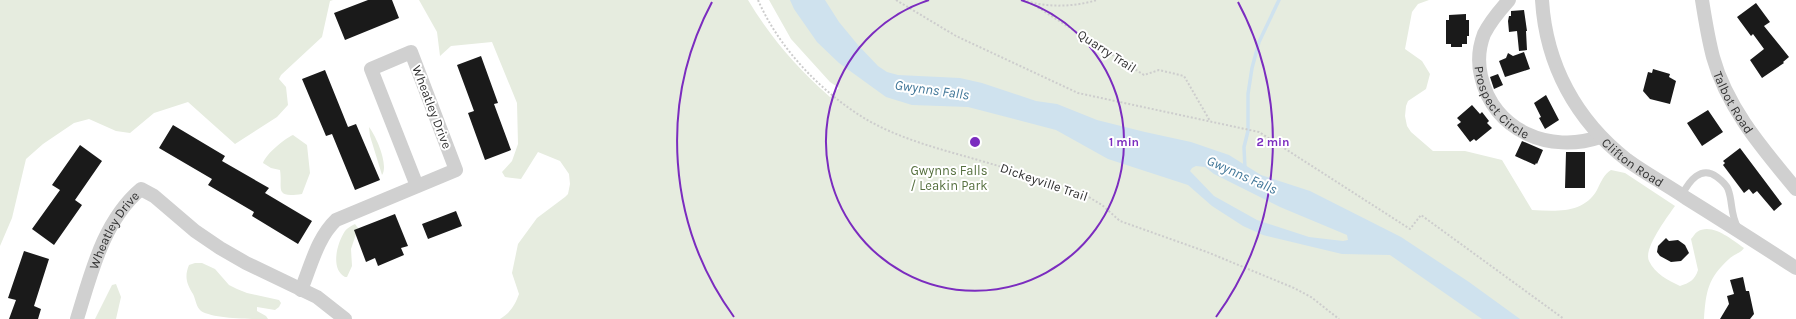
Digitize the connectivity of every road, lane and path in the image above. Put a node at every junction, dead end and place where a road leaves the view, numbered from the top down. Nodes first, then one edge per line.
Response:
1 (758, 0) edge
2 (896, 0) edge
3 (1023, 0) edge
4 (1097, 0) edge
5 (1509, 0) edge
6 (1542, 0) edge
7 (1702, 0) edge
8 (1031, 3) junction
9 (1210, 121) junction
10 (1600, 137) junction
11 (417, 186) junction
12 (1796, 189) edge
13 (1682, 195) junction
14 (1740, 232) junction
15 (1796, 268) edge
16 (301, 290) junction
17 (77, 319) edge
18 (345, 319) edge
19 (1339, 319) edge
20 (1564, 319) edge

1 - 19 path, Dickeyville Trail
2 - 9 path
3 - 8 path
4 - 8 path
5 - 10 street, Prospect Circle
6 - 10 street, Clifton Road
7 - 12 street, Talbot Road
8 - 9 path, Quarry Trail
9 - 20 path
10 - 13 street, Clifton Road
11 - 11 street, Wheatley Drive
11 - 16 street, Wheatley Drive
13 - 14 street, Clifton Road
13 - 14 lane
14 - 15 street, Clifton Road
16 - 17 street, Wheatley Drive
16 - 18 street, Wheatley Drive

